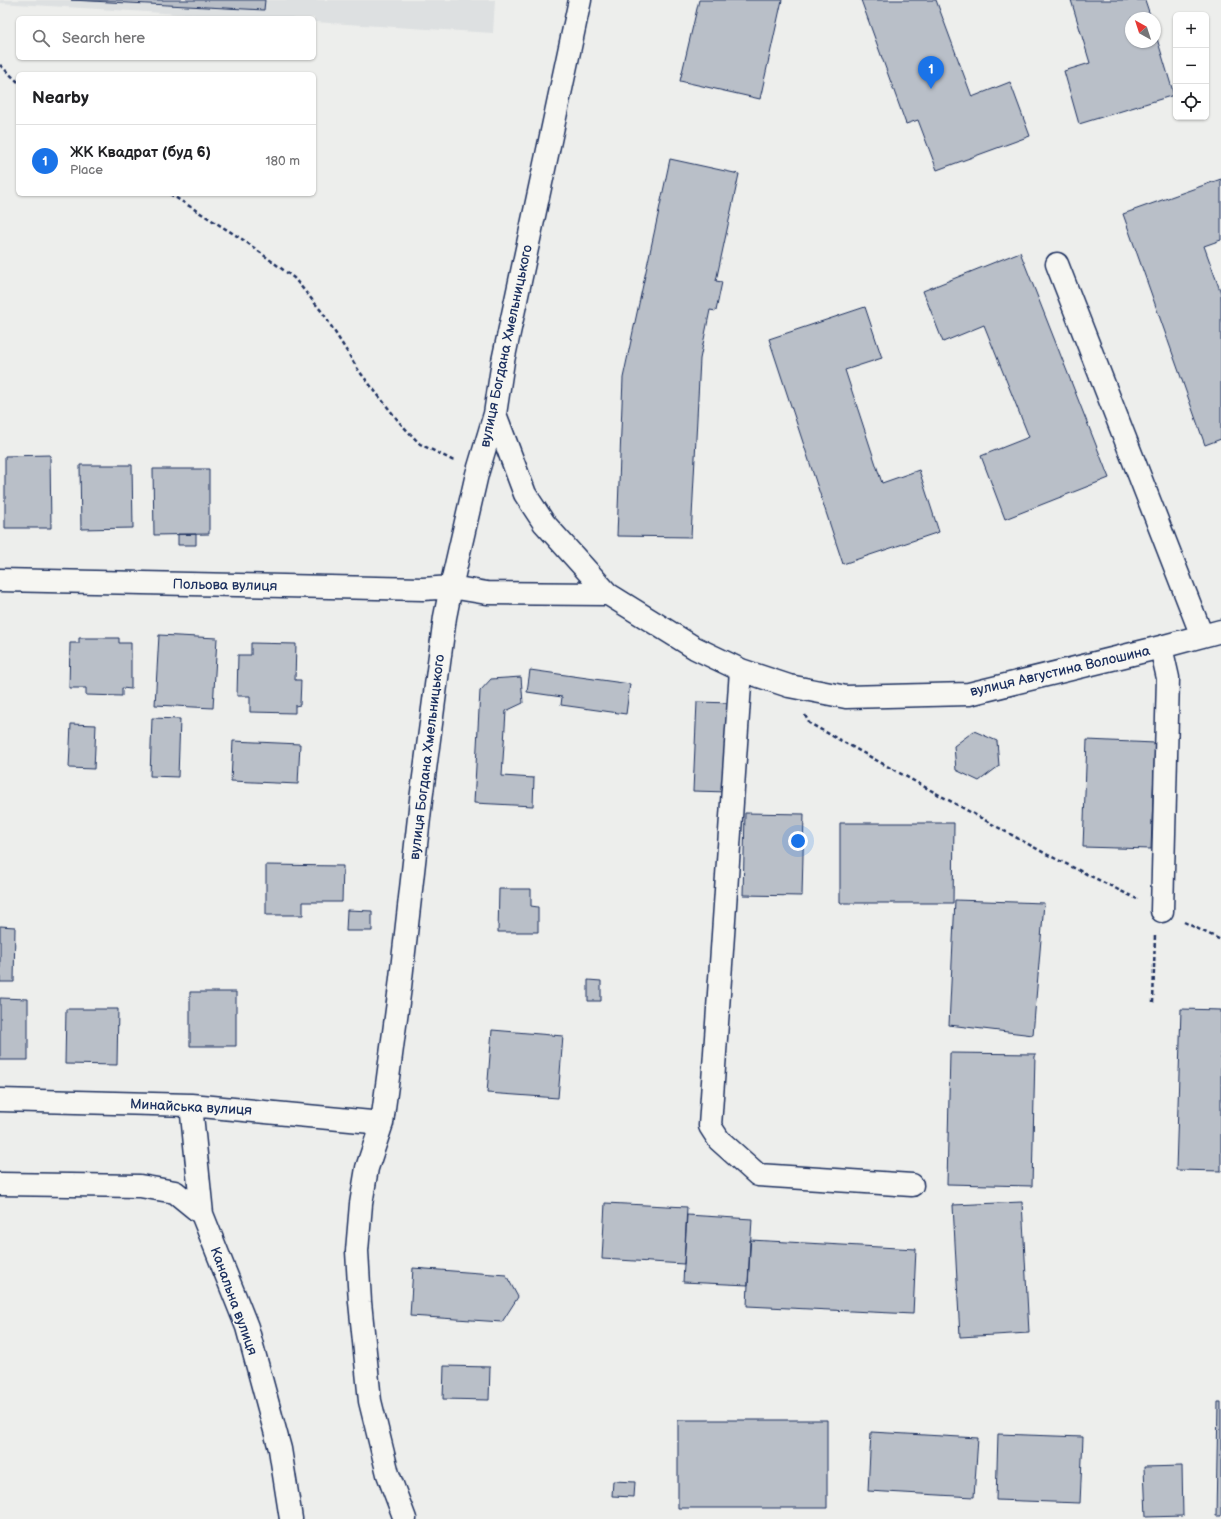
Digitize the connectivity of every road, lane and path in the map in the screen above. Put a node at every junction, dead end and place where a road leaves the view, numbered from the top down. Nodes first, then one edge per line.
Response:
1 (580, 0) edge
2 (0, 65) edge
3 (16, 80) edge
4 (173, 196) edge
5 (1057, 264) dead end
6 (495, 414) junction
7 (477, 474) junction
8 (0, 580) edge
9 (451, 587) junction
10 (608, 594) junction
11 (1211, 634) edge
12 (1161, 647) junction
13 (741, 670) junction
14 (789, 686) junction
15 (1158, 909) junction
16 (1221, 940) edge
17 (1153, 1003) dead end
18 (0, 1100) edge
19 (191, 1105) junction
20 (382, 1123) junction
21 (0, 1184) edge
22 (912, 1185) dead end
23 (202, 1214) junction
24 (291, 1519) edge
25 (406, 1519) edge

1 - 6 street, вулиця Богдана Хмельницького
2 - 3 path
4 - 7 path
5 - 11 street
6 - 7 street, вулиця Богдана Хмельницького
6 - 10 street, вулиця Августина Волошина
7 - 9 street, вулиця Богдана Хмельницького
8 - 9 street, Польова вулиця
9 - 10 street
9 - 20 street, вулиця Богдана Хмельницького
10 - 13 street, вулиця Августина Волошина
11 - 12 street, вулиця Августина Волошина
12 - 14 street, вулиця Августина Волошина
12 - 15 street
13 - 14 street, вулиця Августина Волошина
13 - 22 street
14 - 15 path
15 - 16 path
15 - 17 path
18 - 19 street, Минайська вулиця
19 - 20 street, Минайська вулиця
19 - 23 street, Канальна вулиця
20 - 25 street, вулиця Богдана Хмельницького
21 - 23 street
23 - 24 street, Канальна вулиця

